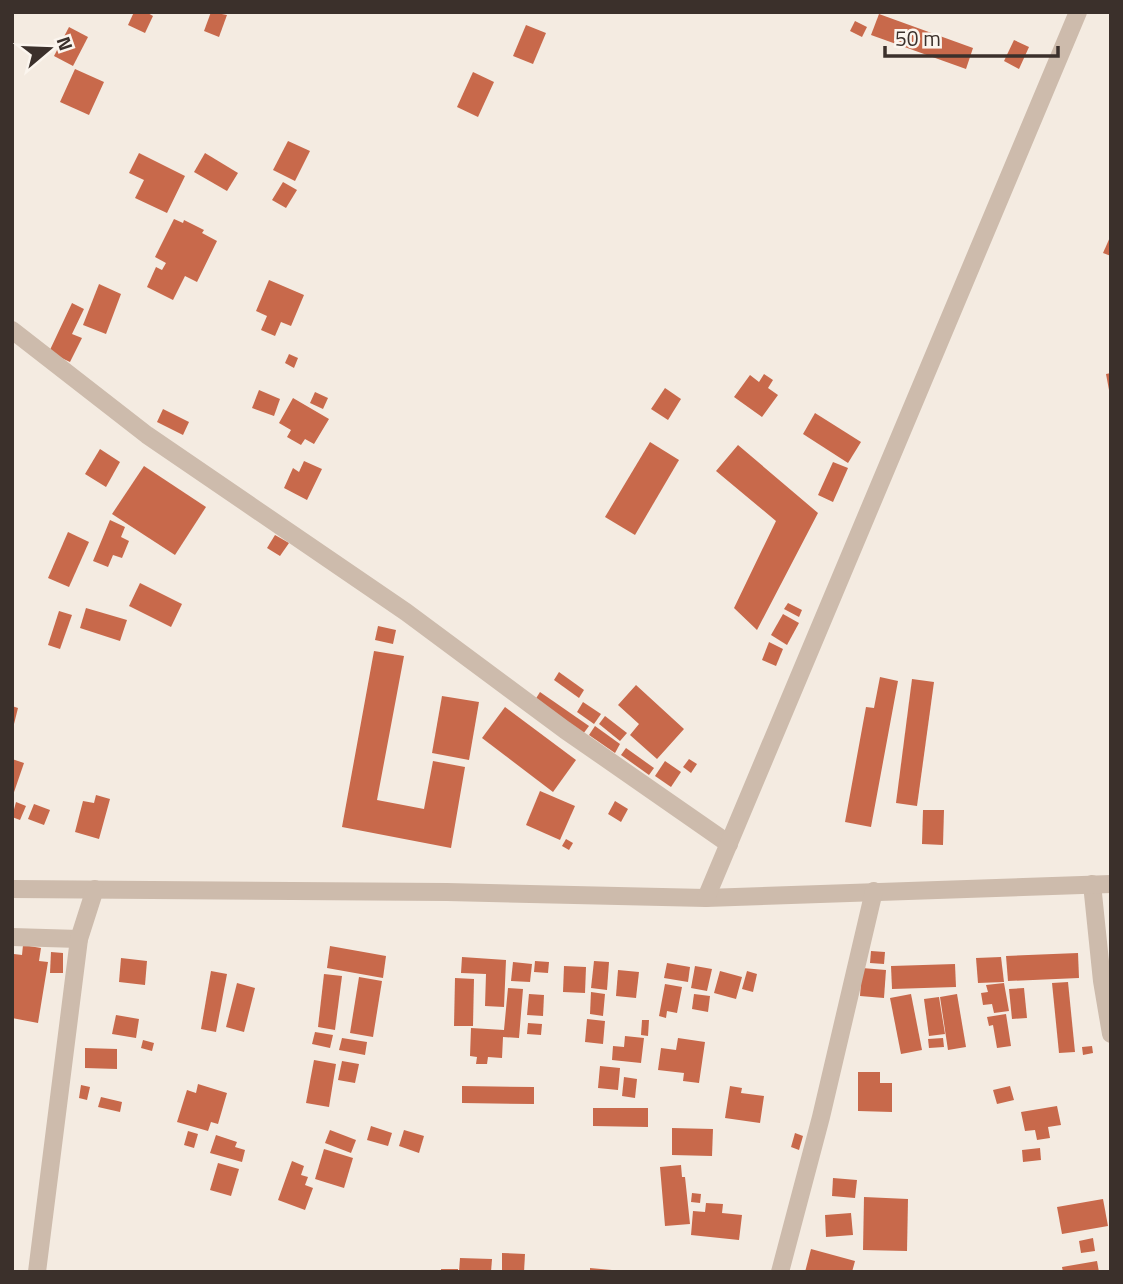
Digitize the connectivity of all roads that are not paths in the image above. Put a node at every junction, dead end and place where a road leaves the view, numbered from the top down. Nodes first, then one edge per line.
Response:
1 (1078, 12) edge
2 (12, 330) edge
3 (729, 844) junction
4 (1092, 884) junction
5 (1111, 884) edge
6 (12, 889) edge
7 (95, 889) junction
8 (874, 891) junction
9 (706, 898) junction
10 (12, 937) edge
11 (79, 939) junction
12 (1111, 1034) edge
13 (37, 1272) edge
14 (780, 1272) edge

1 - 3 street
2 - 3 street
3 - 9 street
4 - 5 street
4 - 8 street
4 - 12 street
6 - 7 street
7 - 9 street
7 - 11 street
8 - 9 street
8 - 14 street
10 - 11 street
11 - 13 street

